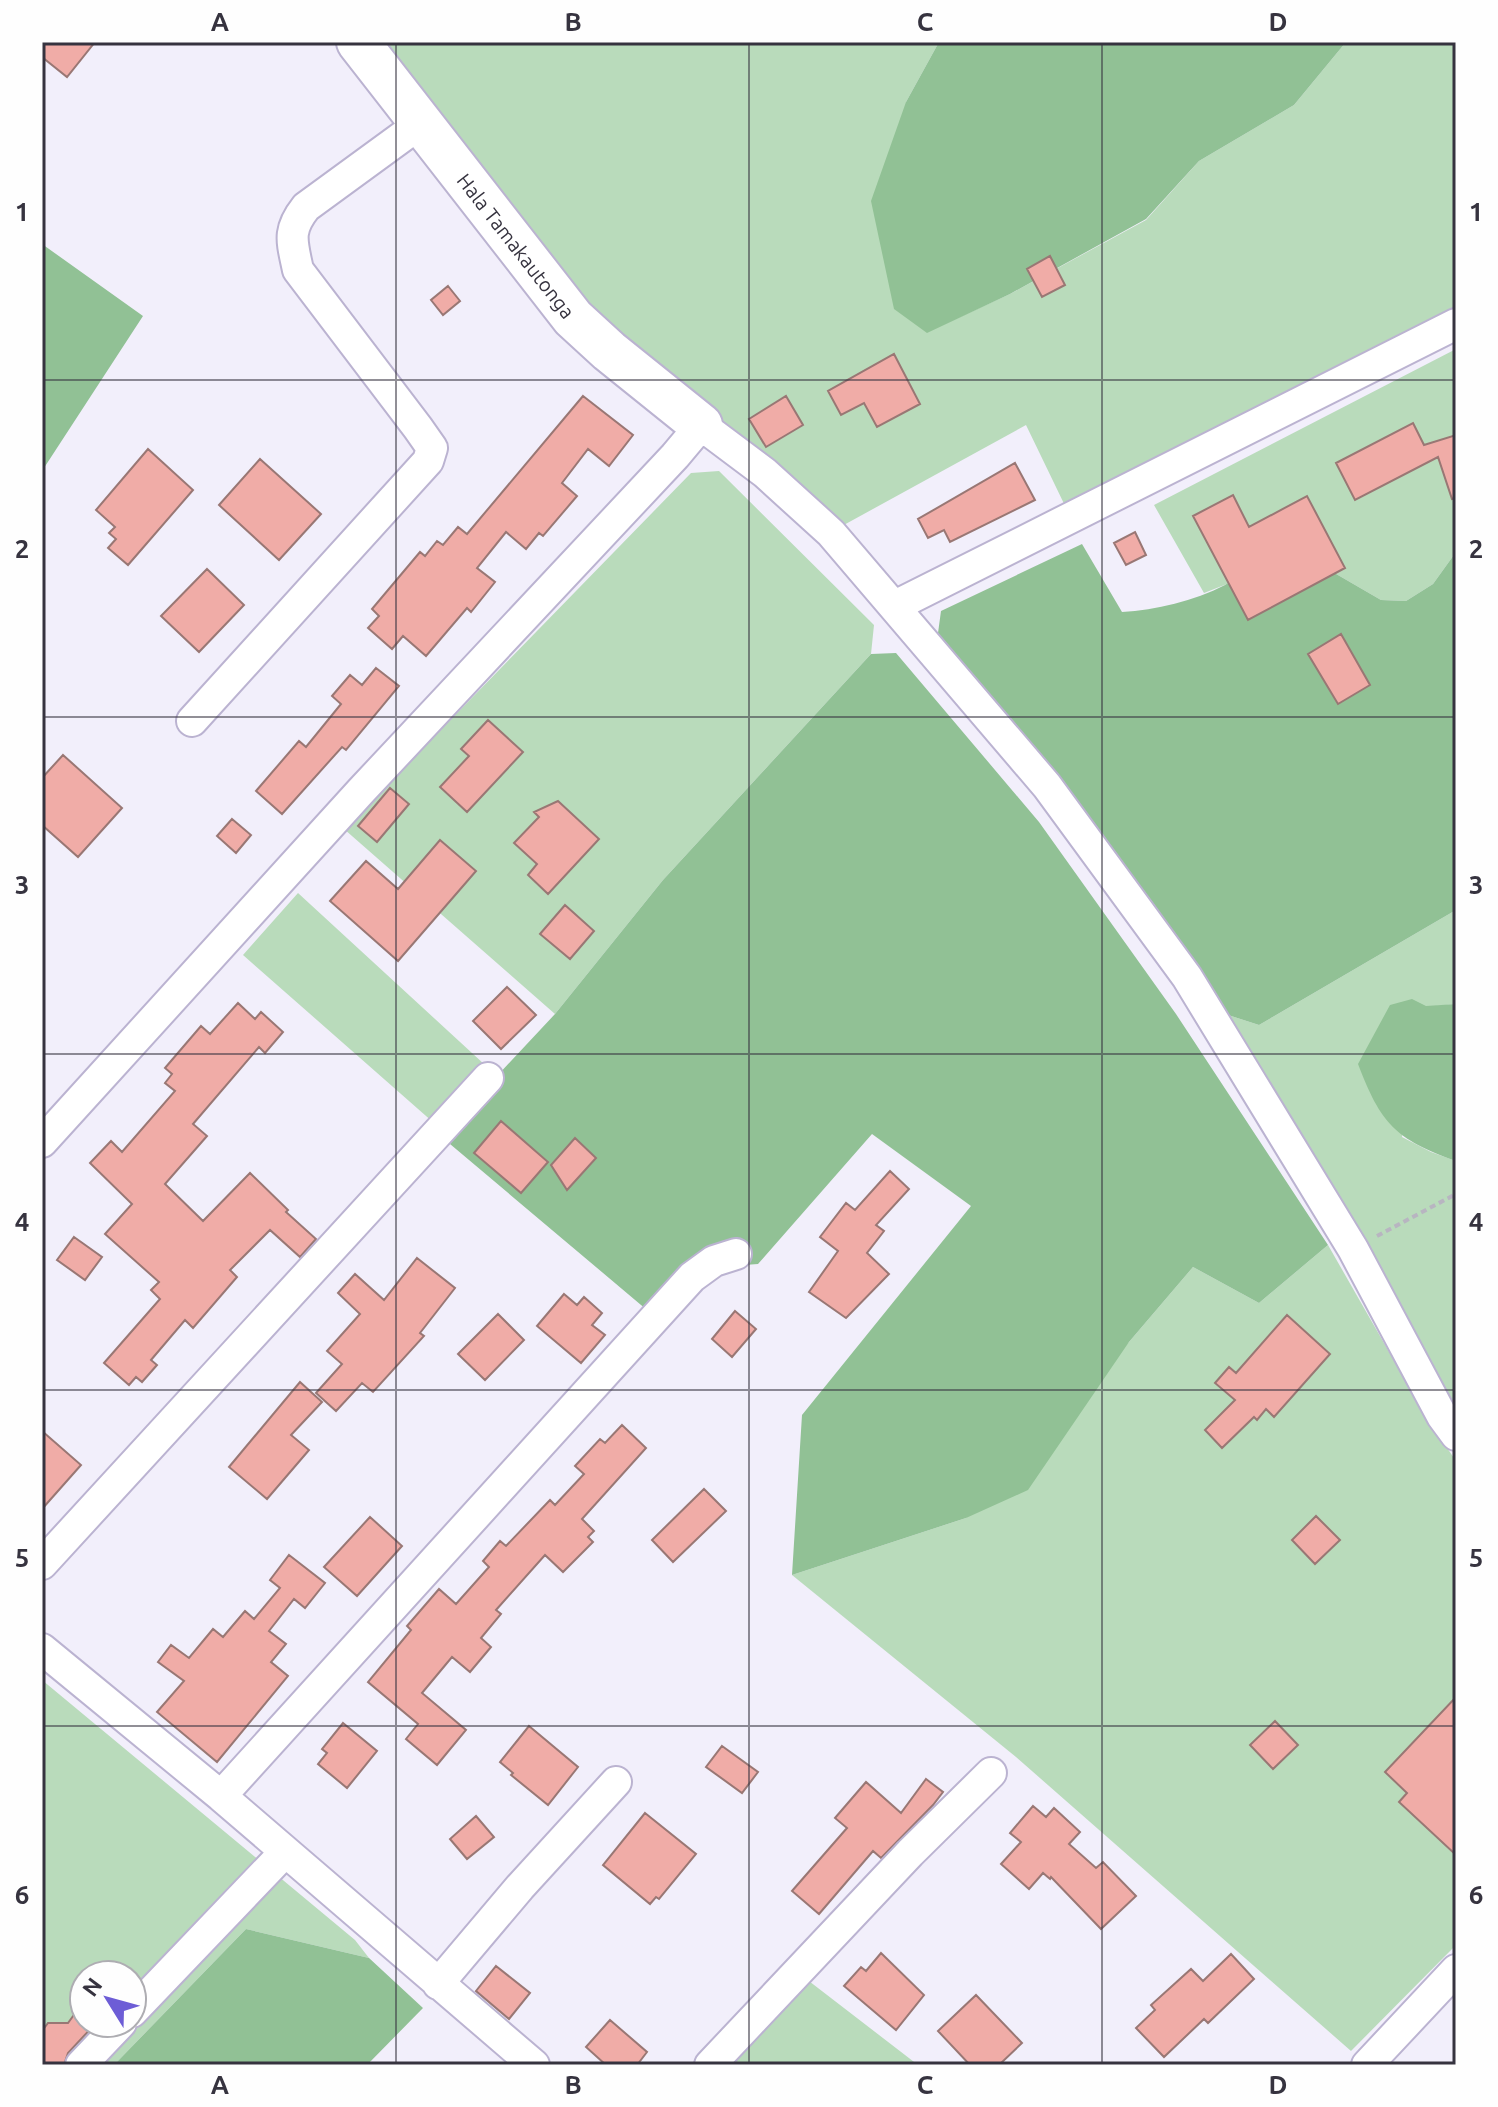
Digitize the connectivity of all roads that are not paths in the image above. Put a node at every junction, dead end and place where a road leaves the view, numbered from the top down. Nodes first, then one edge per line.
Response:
1 (358, 42) edge
2 (421, 123) junction
3 (1456, 324) edge
4 (701, 425) junction
5 (895, 606) junction
6 (192, 721) dead end
7 (488, 1078) dead end
8 (42, 1142) edge
9 (736, 1254) dead end
10 (1456, 1435) edge
11 (42, 1564) edge
12 (42, 1649) edge
13 (991, 1773) dead end
14 (616, 1782) dead end
15 (221, 1796) junction
16 (285, 1852) junction
17 (1456, 1970) edge
18 (438, 1984) junction
19 (148, 1995) edge
20 (106, 2039) edge
21 (81, 2065) edge
22 (534, 2065) edge
23 (710, 2065) edge
24 (1367, 2065) edge

1 - 2 street, Hala Tamakautonga
2 - 4 street, Hala Tamakautonga
2 - 6 street
3 - 5 street
4 - 5 street
4 - 8 street
5 - 10 street
7 - 11 street
9 - 15 street
12 - 15 street
13 - 23 street
14 - 18 street
15 - 16 street
16 - 18 street
16 - 19 street
17 - 24 street
18 - 22 street
20 - 21 street

